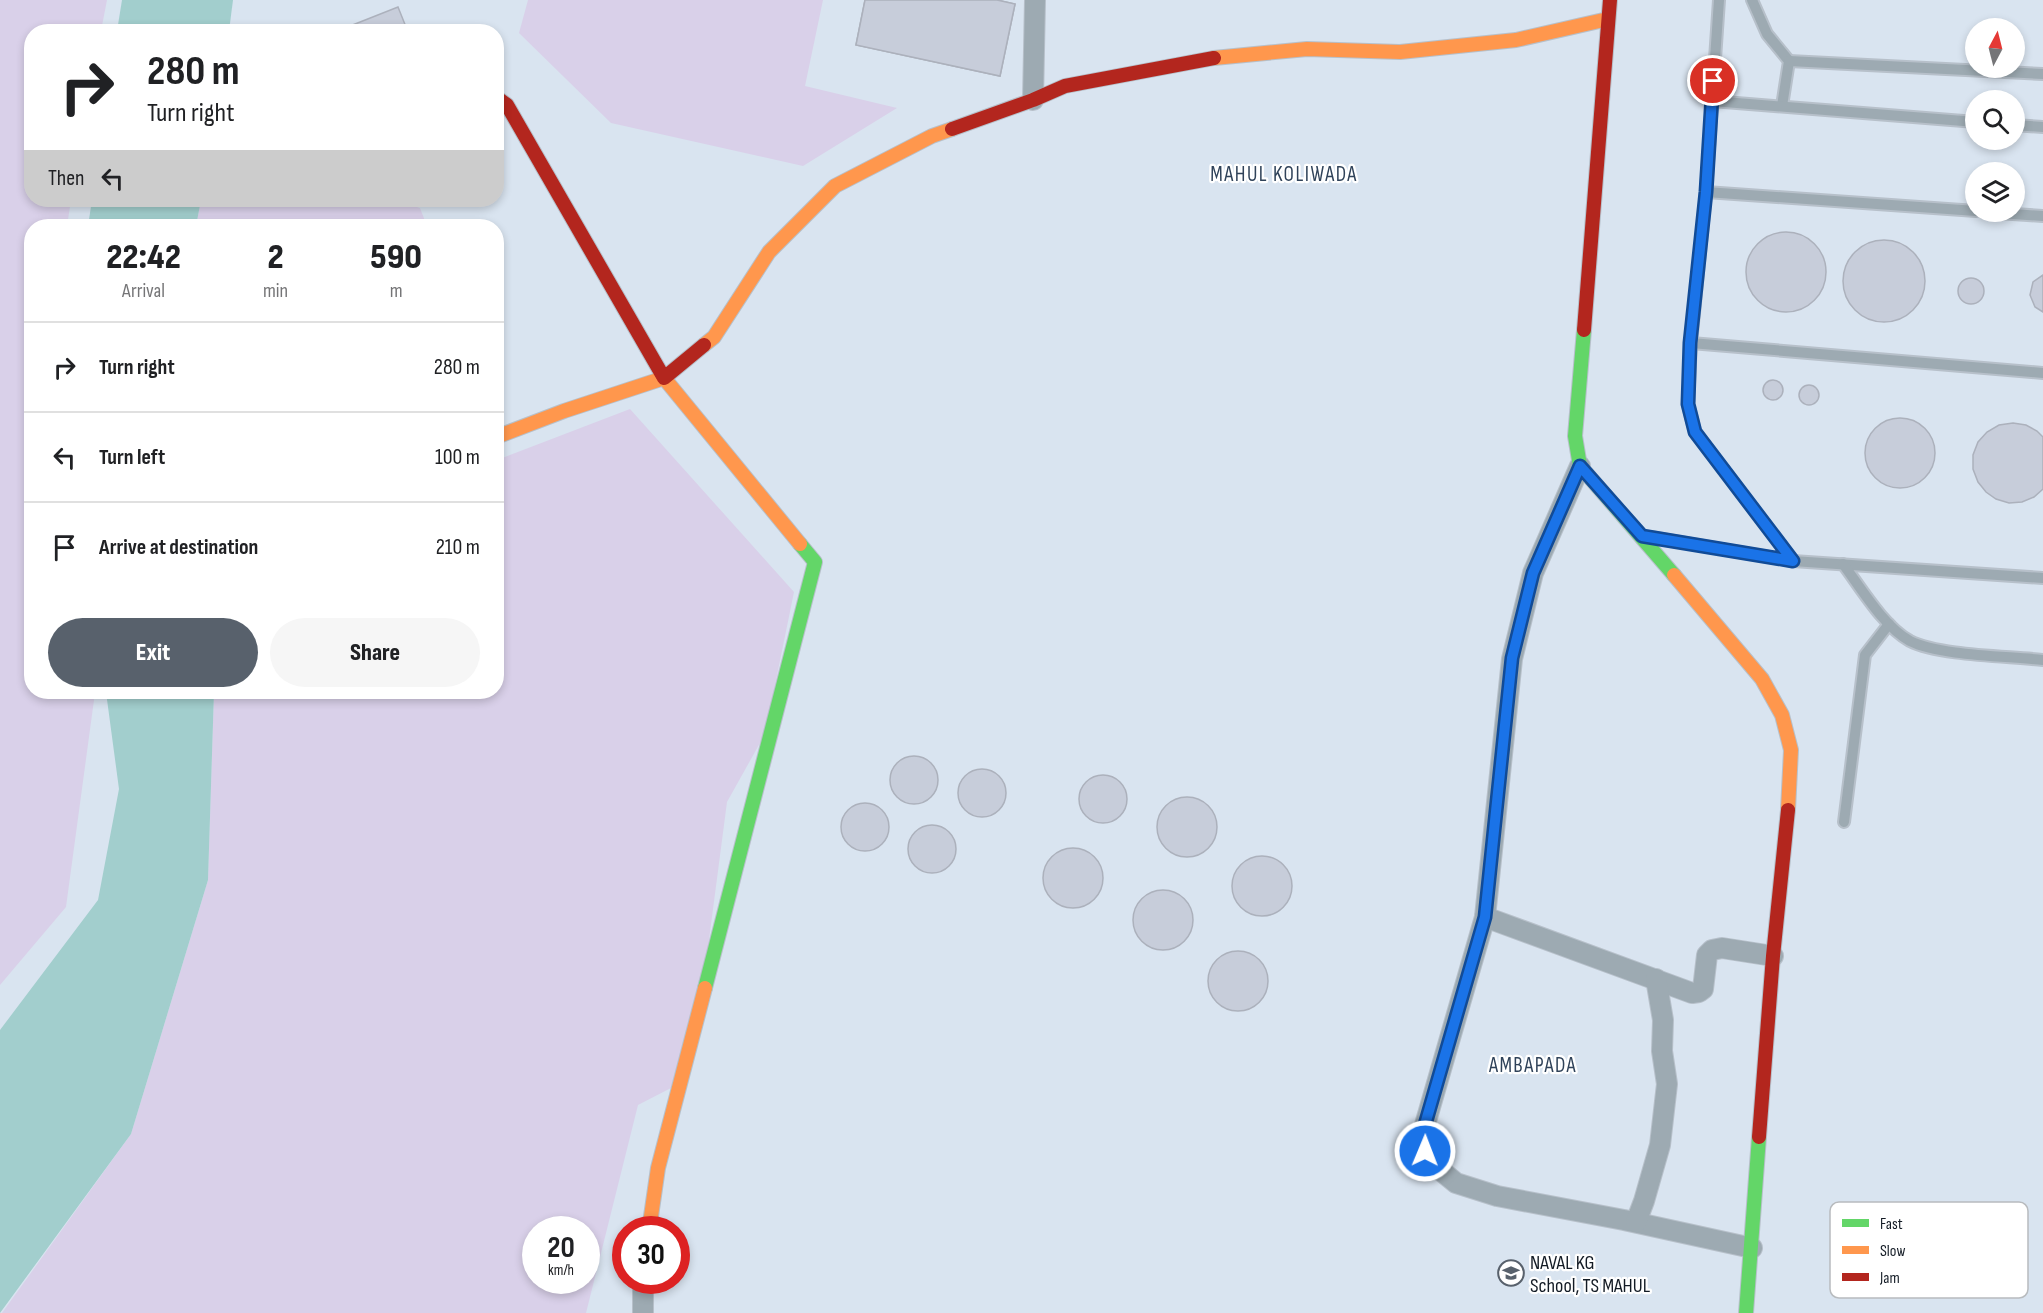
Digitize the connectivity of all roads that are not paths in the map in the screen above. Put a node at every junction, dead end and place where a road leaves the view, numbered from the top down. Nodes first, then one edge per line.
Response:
1 (1035, 0) edge
2 (1610, 0) edge
3 (1719, 0) edge
4 (1752, 0) edge
5 (1608, 19) junction
6 (1789, 61) junction
7 (2043, 74) edge
8 (1032, 100) junction
9 (1712, 101) junction
10 (504, 103) edge
11 (1782, 106) junction
12 (1965, 121) edge
13 (2025, 126) edge
14 (2043, 127) edge
15 (1706, 192) junction
16 (1965, 210) edge
17 (2025, 215) edge
18 (2043, 216) edge
19 (1690, 343) junction
20 (2043, 373) edge
21 (664, 378) junction
22 (504, 435) edge
23 (1580, 466) junction
24 (1642, 536) junction
25 (1793, 561) junction
26 (1843, 564) junction
27 (2043, 579) edge
28 (1889, 624) junction
29 (2043, 660) edge
30 (1844, 822) dead end
31 (1485, 917) junction
32 (1773, 956) junction
33 (1656, 979) junction
34 (651, 1216) edge
35 (1636, 1222) junction
36 (1752, 1248) junction
37 (643, 1294) edge
38 (643, 1313) edge
39 (1746, 1313) edge

1 - 8 street
2 - 5 street
3 - 9 lane
4 - 6 lane
5 - 8 street
5 - 23 street
6 - 7 lane
6 - 11 lane
8 - 21 street
9 - 11 lane
9 - 15 lane
10 - 21 street
11 - 12 lane
13 - 14 lane
15 - 16 lane
15 - 19 lane
17 - 18 lane
19 - 20 lane
19 - 25 lane
21 - 22 street
21 - 34 street
23 - 24 street
23 - 31 street
24 - 25 lane
24 - 32 street
25 - 26 lane
26 - 27 lane
26 - 28 lane
28 - 29 lane
28 - 30 lane
31 - 33 street
31 - 35 street
32 - 33 street
32 - 36 street
33 - 35 street
35 - 36 street
36 - 39 street
37 - 38 street

